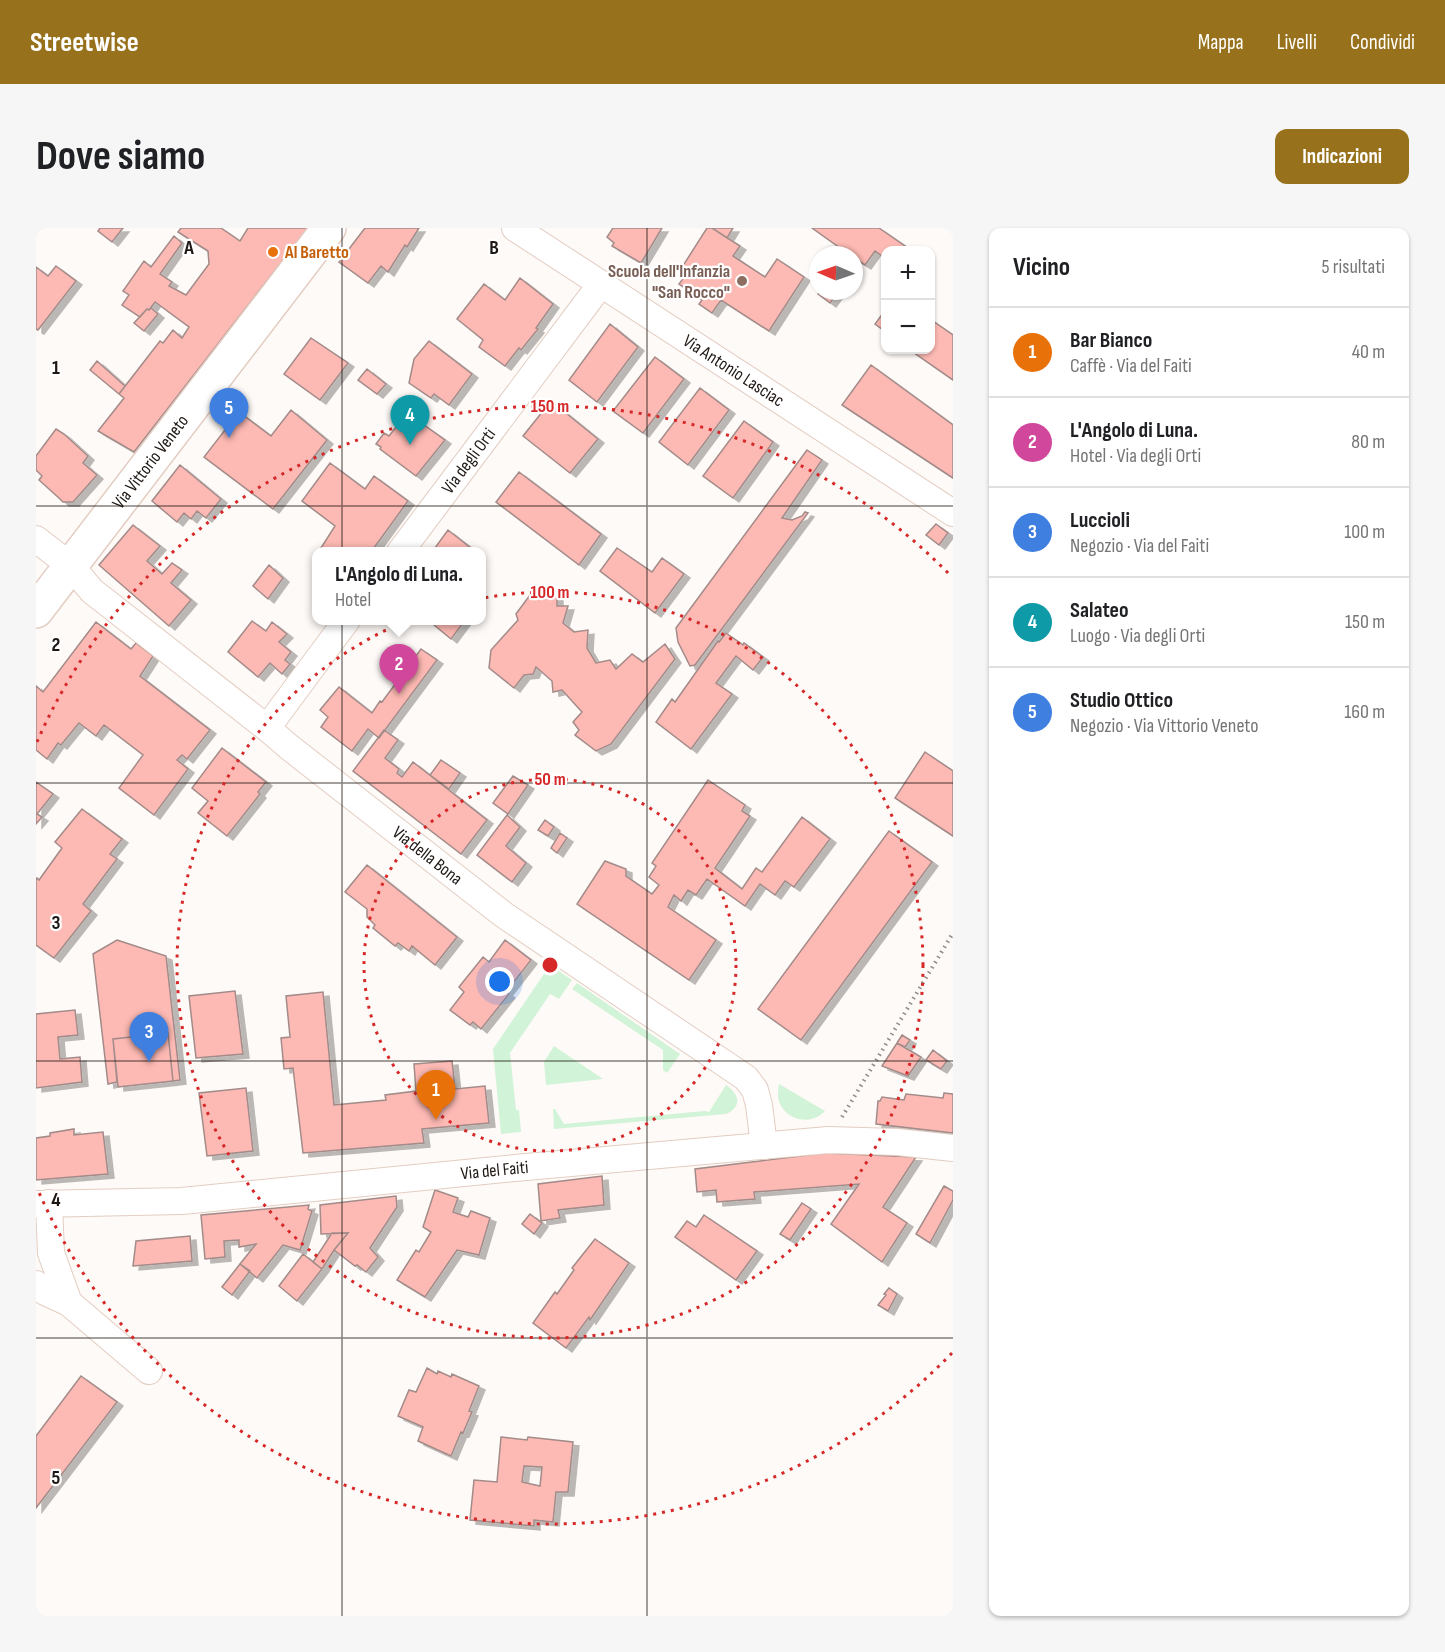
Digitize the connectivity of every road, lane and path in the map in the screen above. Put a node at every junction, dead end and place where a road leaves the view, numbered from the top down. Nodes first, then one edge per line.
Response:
1 (329, 228) edge
2 (515, 228) edge
3 (601, 284) junction
4 (953, 513) edge
5 (36, 539) edge
6 (403, 547) edge
7 (71, 566) junction
8 (36, 611) edge
9 (344, 625) edge
10 (267, 728) junction
11 (953, 933) edge
12 (828, 1140) junction
13 (764, 1146) junction
14 (953, 1148) edge
15 (42, 1203) edge
16 (36, 1284) edge
17 (69, 1303) junction
18 (149, 1371) dead end

1 - 7 main road, Via Vittorio Veneto
2 - 3 street, Via Antonio Lasciac
3 - 4 street, Via Antonio Lasciac
3 - 6 street, Via degli Orti
5 - 7 street, Via della Bona
7 - 8 main road, Via Vittorio Veneto
7 - 10 street, Via della Bona
9 - 10 street
10 - 13 street, Via della Bona
11 - 12 path
12 - 13 street, Via del Faiti
12 - 14 street, Via del Faiti
13 - 15 street, Via del Faiti
15 - 17 street
16 - 17 street
17 - 18 street

